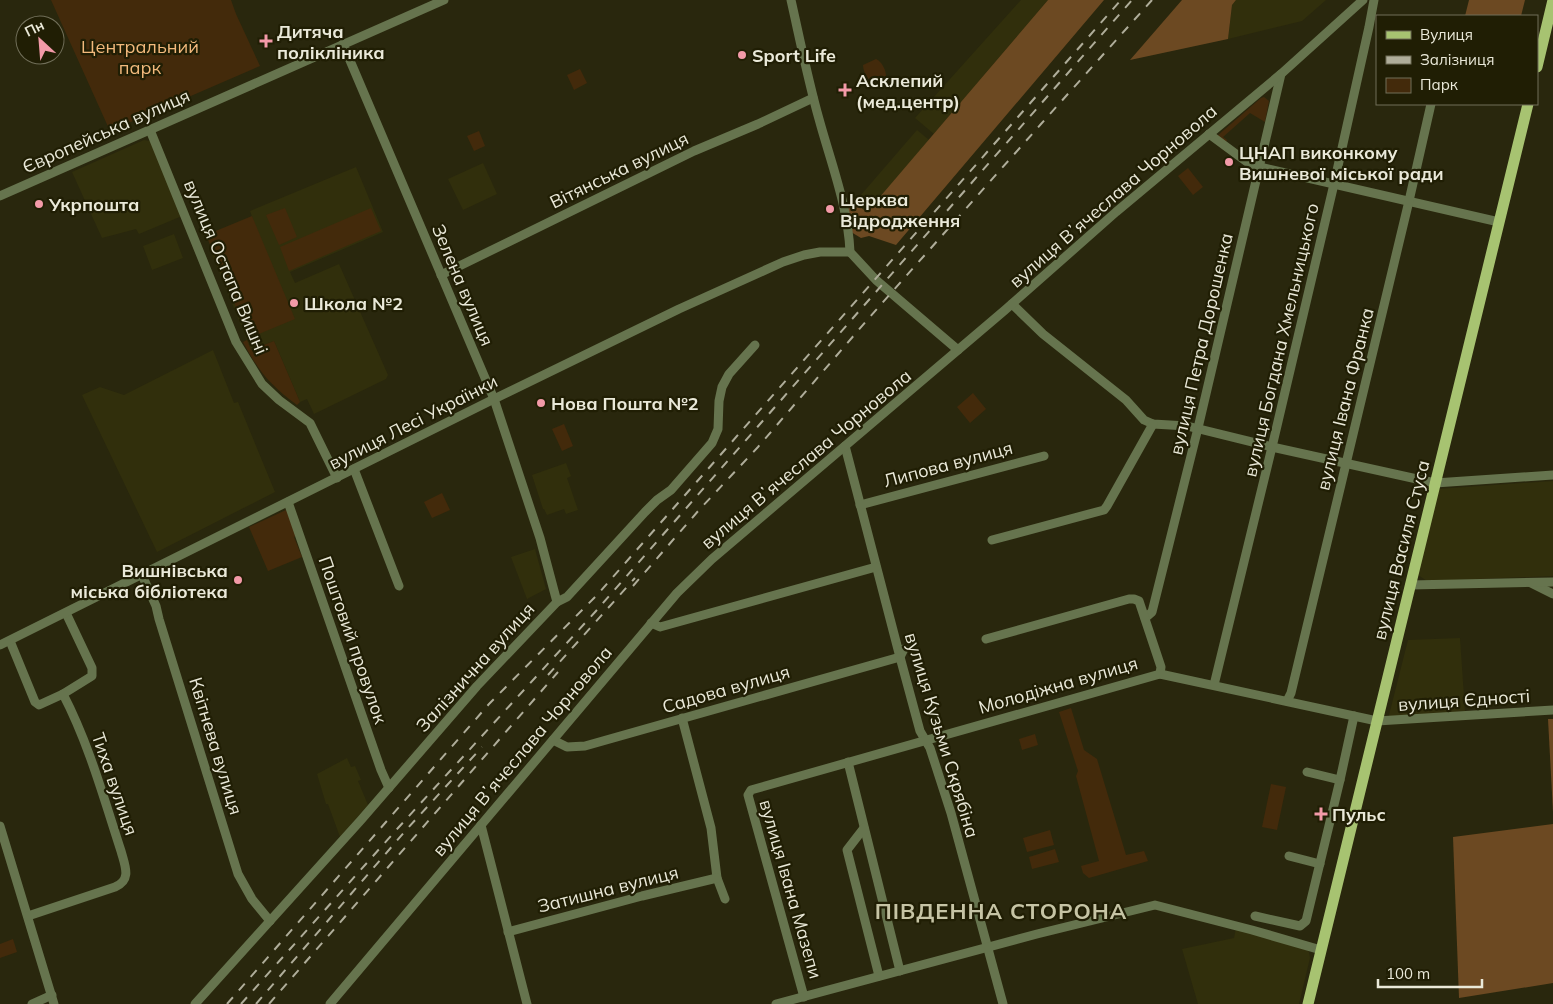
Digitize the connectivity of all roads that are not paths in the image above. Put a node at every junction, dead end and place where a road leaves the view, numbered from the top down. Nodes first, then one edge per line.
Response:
1 (444, 0) edge
2 (791, 0) edge
3 (1363, 0) edge
4 (1374, 0) edge
5 (1553, 0) edge
6 (344, 44) junction
7 (1538, 63) edge
8 (1281, 74) junction
9 (813, 98) junction
10 (1431, 105) edge
11 (1528, 105) edge
12 (150, 130) junction
13 (1209, 134) junction
14 (1259, 167) junction
15 (1334, 184) junction
16 (0, 196) edge
17 (1409, 201) junction
18 (1499, 222) junction
19 (850, 252) junction
20 (441, 274) junction
21 (1012, 304) junction
22 (755, 345) dead end
23 (958, 350) junction
24 (494, 400) junction
25 (1153, 424) junction
26 (1198, 428) junction
27 (845, 446) junction
28 (1272, 447) junction
29 (1044, 456) dead end
30 (1345, 464) junction
31 (354, 469) junction
32 (1553, 475) edge
33 (337, 478) junction
34 (1435, 483) junction
35 (288, 502) junction
36 (860, 505) junction
37 (992, 540) dead end
38 (876, 567) junction
39 (142, 575) junction
40 (1529, 581) junction
41 (1553, 582) edge
42 (1410, 585) junction
43 (399, 586) dead end
44 (1553, 594) edge
45 (557, 602) junction
46 (66, 613) junction
47 (1146, 618) junction
48 (651, 623) junction
49 (986, 639) dead end
50 (10, 641) junction
51 (0, 645) edge
52 (902, 653) junction
53 (1160, 674) junction
54 (1214, 686) junction
55 (63, 694) junction
56 (1287, 701) junction
57 (1553, 710) edge
58 (1354, 716) junction
59 (682, 718) junction
60 (1377, 721) junction
61 (926, 739) junction
62 (553, 740) junction
63 (848, 762) junction
64 (1307, 772) dead end
65 (1340, 780) junction
66 (389, 788) junction
67 (751, 790) joint
68 (481, 825) junction
69 (0, 826) edge
70 (864, 828) junction
71 (2, 838) edge
72 (1289, 856) dead end
73 (1320, 864) junction
74 (717, 878) junction
75 (725, 899) dead end
76 (28, 916) junction
77 (1256, 916) dead end
78 (270, 921) junction
79 (508, 932) junction
80 (988, 948) junction
81 (1321, 950) junction
82 (900, 971) junction
83 (879, 976) junction
84 (804, 997) junction
85 (53, 1000) edge
86 (32, 1004) edge
87 (196, 1004) edge
88 (330, 1004) edge
89 (527, 1004) edge
90 (776, 1004) edge
91 (1003, 1004) edge
92 (1308, 1004) edge

1 - 6 street, Європейська вулиця
2 - 9 street
3 - 8 street, вулиця Вʼячеслава Чорновола
4 - 15 street, вулиця Богдана Хмельницького
5 - 7 main road
6 - 12 street, Європейська вулиця
6 - 20 street, Зелена вулиця
8 - 13 street, вулиця Вʼячеслава Чорновола
8 - 14 street, вулиця Петра Дорошенка
9 - 19 street
9 - 20 street, Вітянська вулиця
10 - 17 street, вулиця Івана Франка
11 - 18 main road, вулиця Василя Стуса
12 - 16 street, Європейська вулиця
12 - 33 street, вулиця Остапа Вишні
13 - 14 street
13 - 21 street, вулиця Вʼячеслава Чорновола
14 - 15 street
14 - 26 street, вулиця Петра Дорошенка
15 - 17 street
15 - 28 street, вулиця Богдана Хмельницького
17 - 18 street
17 - 30 street, вулиця Івана Франка
18 - 34 main road, вулиця Василя Стуса
19 - 23 street
19 - 24 street, вулиця Лесі Українки
20 - 24 street, Зелена вулиця
21 - 23 street, вулиця Вʼячеслава Чорновола
21 - 25 street
22 - 45 street, Залізнична вулиця
23 - 27 street, вулиця Вʼячеслава Чорновола
24 - 31 street, вулиця Лесі Українки
24 - 45 street, Зелена вулиця
25 - 26 street
25 - 37 street
26 - 28 street
26 - 47 street, вулиця Петра Дорошенка
27 - 36 street, вулиця Кузьми Скрябіна
27 - 48 street, вулиця Вʼячеслава Чорновола
28 - 30 street
28 - 54 street, вулиця Богдана Хмельницького
29 - 36 street, Липова вулиця
30 - 34 street
30 - 56 street, вулиця Івана Франка
31 - 33 street, вулиця Лесі Українки
31 - 43 street
32 - 34 street
33 - 35 street, вулиця Лесі Українки
34 - 42 main road, вулиця Василя Стуса
35 - 39 street, вулиця Лесі Українки
35 - 66 street, Поштовий провулок
36 - 38 street, вулиця Кузьми Скрябіна
38 - 48 street
38 - 52 street, вулиця Кузьми Скрябіна
39 - 46 street, вулиця Лесі Українки
39 - 78 street, Квітнева вулиця
40 - 41 street
40 - 42 street
40 - 44 street
42 - 60 main road, вулиця Василя Стуса
45 - 66 street, Залізнична вулиця
46 - 50 street, вулиця Лесі Українки
46 - 55 street
47 - 49 street
47 - 53 street
48 - 62 street, вулиця Вʼячеслава Чорновола
50 - 51 street, вулиця Лесі Українки
50 - 55 street
52 - 59 street, Садова вулиця
52 - 61 street, вулиця Кузьми Скрябіна
53 - 54 street, Молодіжна вулиця
53 - 61 street, Молодіжна вулиця
54 - 56 street, Молодіжна вулиця
55 - 76 street, Тиха вулиця
56 - 58 street, Молодіжна вулиця
57 - 60 street, вулиця Єдності
58 - 60 street, Молодіжна вулиця
58 - 65 street
59 - 62 street, Садова вулиця
59 - 74 street
60 - 81 main road, вулиця Василя Стуса
61 - 63 street, Молодіжна вулиця
61 - 80 street, вулиця Кузьми Скрябіна
62 - 68 street, вулиця Вʼячеслава Чорновола
63 - 67 street, Молодіжна вулиця
63 - 70 street
64 - 65 street
65 - 73 street
66 - 78 street, Залізнична вулиця
67 - 84 street, вулиця Івана Мазепи
68 - 79 street
68 - 88 street, вулиця Вʼячеслава Чорновола
69 - 71 street
70 - 82 street
70 - 83 street
71 - 76 street
72 - 73 street
73 - 77 street
74 - 75 street
74 - 79 street, Затишна вулиця
76 - 85 street
78 - 87 street, Залізнична вулиця
79 - 89 street
80 - 81 street
80 - 82 street
80 - 91 street, вулиця Кузьми Скрябіна
81 - 92 main road, вулиця Василя Стуса
82 - 83 street
83 - 84 street
84 - 90 street
85 - 86 street

